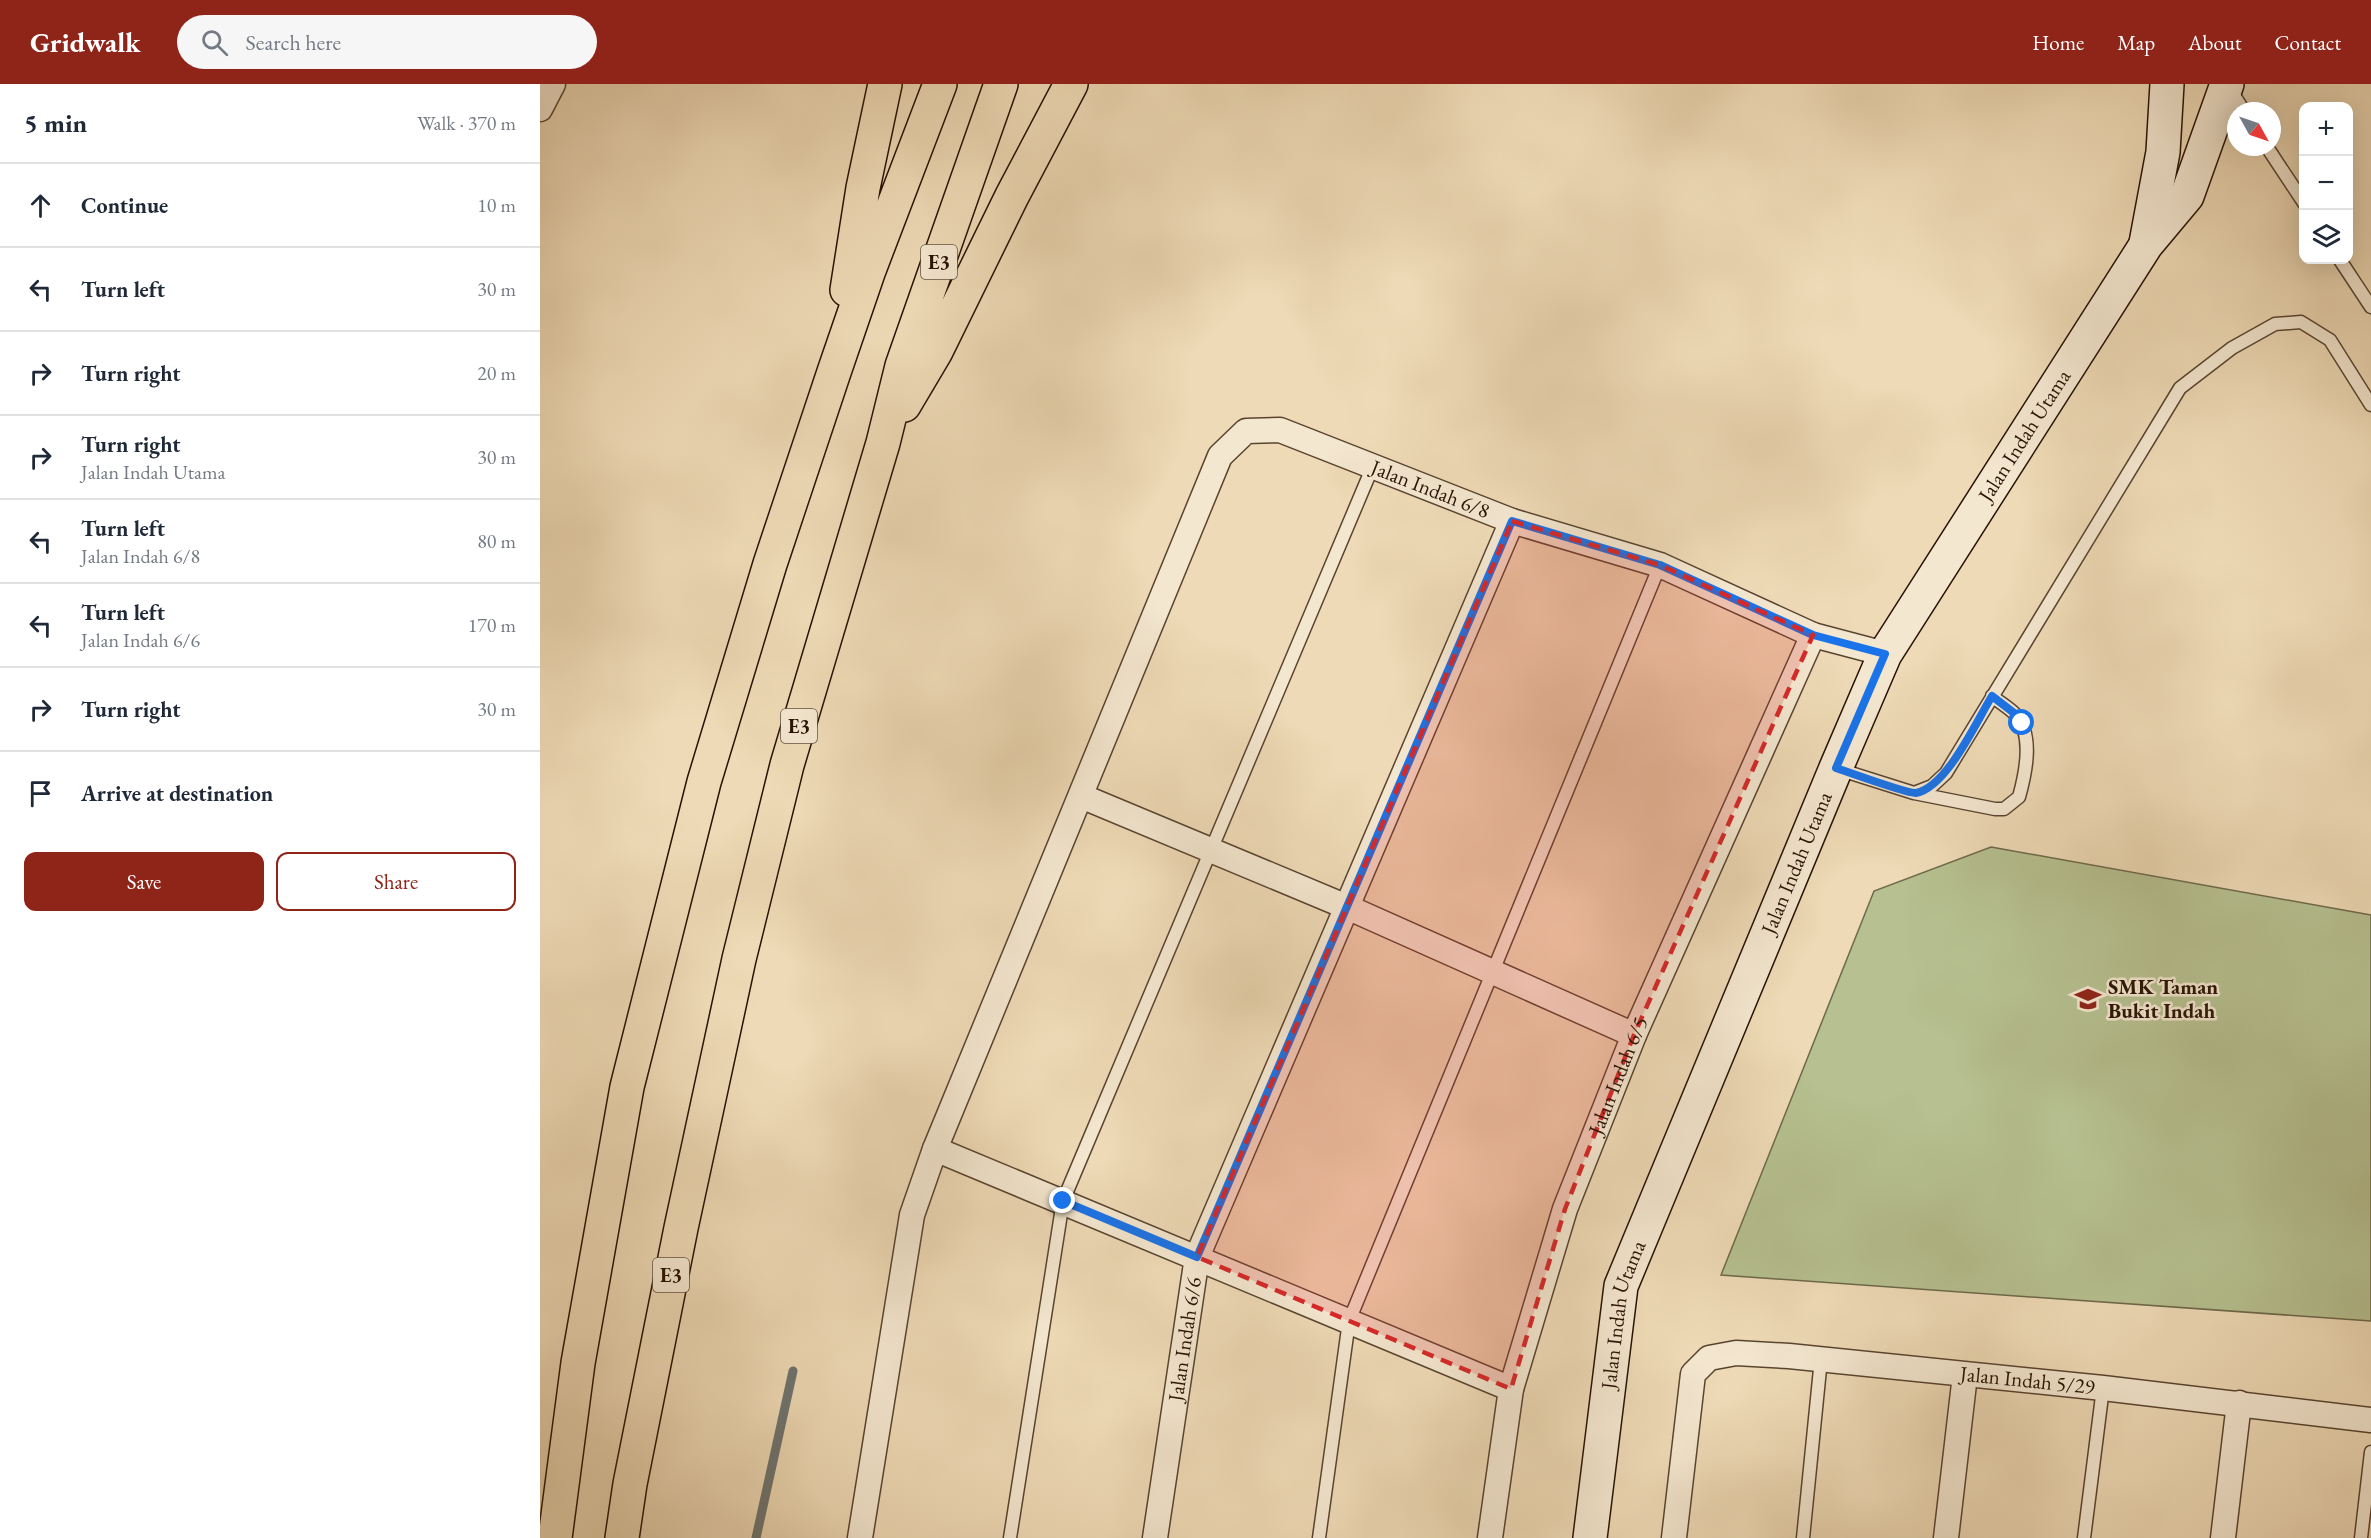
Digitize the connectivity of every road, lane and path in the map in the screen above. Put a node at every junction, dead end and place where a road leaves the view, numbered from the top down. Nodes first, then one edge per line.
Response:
1 (553, 84) edge
2 (885, 84) edge
3 (940, 84) edge
4 (1001, 84) edge
5 (1071, 84) edge
6 (2167, 84) edge
7 (2227, 84) edge
8 (2238, 102) edge
9 (540, 109) edge
10 (2273, 156) edge
11 (2299, 195) edge
12 (2146, 245) junction
13 (2343, 264) edge
14 (2371, 307) edge
15 (834, 372) junction
16 (2371, 405) edge
17 (882, 443) junction
18 (1373, 466) junction
19 (1512, 521) junction
20 (1660, 565) junction
21 (1813, 635) junction
22 (1885, 654) junction
23 (1992, 696) junction
24 (1836, 768) junction
25 (1914, 793) junction
26 (1081, 796) junction
27 (1212, 850) junction
28 (1347, 907) junction
29 (1492, 971) junction
30 (1634, 1035) junction
31 (935, 1149) junction
32 (1063, 1201) junction
33 (1197, 1257) junction
34 (1349, 1321) junction
35 (1821, 1359) junction
36 (1965, 1375) junction
37 (2103, 1388) junction
38 (1511, 1389) junction
39 (2239, 1403) junction
40 (2371, 1420) edge
41 (2371, 1452) edge
42 (555, 1538) edge
43 (622, 1538) edge
44 (860, 1538) edge
45 (1010, 1538) edge
46 (1155, 1538) edge
47 (1319, 1538) edge
48 (1490, 1538) edge
49 (1590, 1538) edge
50 (1674, 1538) edge
51 (1803, 1538) edge
52 (1946, 1538) edge
53 (2084, 1538) edge
54 (2223, 1538) edge
55 (2361, 1538) edge

1 - 9 street
2 - 15 highway
3 - 15 highway
4 - 17 highway, E3
5 - 17 highway
6 - 12 main road
7 - 8 lane
7 - 12 main road
10 - 11 lane
12 - 22 main road, Jalan Indah Utama
13 - 14 lane
15 - 42 highway
16 - 23 lane
17 - 43 highway, E3
18 - 19 street, Jalan Indah 6/8
18 - 26 street, Jalan Indah 6/8
18 - 27 lane
19 - 20 street, Jalan Indah 6/8
19 - 28 street, Jalan Indah 6/6
20 - 21 street, Jalan Indah 6/8
20 - 29 lane
21 - 22 street, Jalan Indah 6/8
21 - 30 street, Jalan Indah 6/5
22 - 24 main road, Jalan Indah Utama
23 - 25 lane
23 - 25 lane
24 - 25 lane
24 - 49 main road, Jalan Indah Utama
26 - 27 street
26 - 31 street
27 - 28 street
27 - 32 lane
28 - 29 street
28 - 33 street, Jalan Indah 6/6
29 - 30 street
29 - 34 lane
30 - 38 street, Jalan Indah 6/5
31 - 32 street
31 - 44 street
32 - 33 street
32 - 45 lane
33 - 34 street
33 - 46 street, Jalan Indah 6/6
34 - 38 street
34 - 47 lane
35 - 36 street, Jalan Indah 5/29
35 - 50 street, Jalan Indah 5/29
35 - 51 lane
36 - 37 street, Jalan Indah 5/29
36 - 52 street
37 - 39 street, Jalan Indah 5/29
37 - 53 lane
38 - 48 street, Jalan Indah 6/5
39 - 40 street, Jalan Indah 5/29
39 - 54 street
41 - 55 lane

